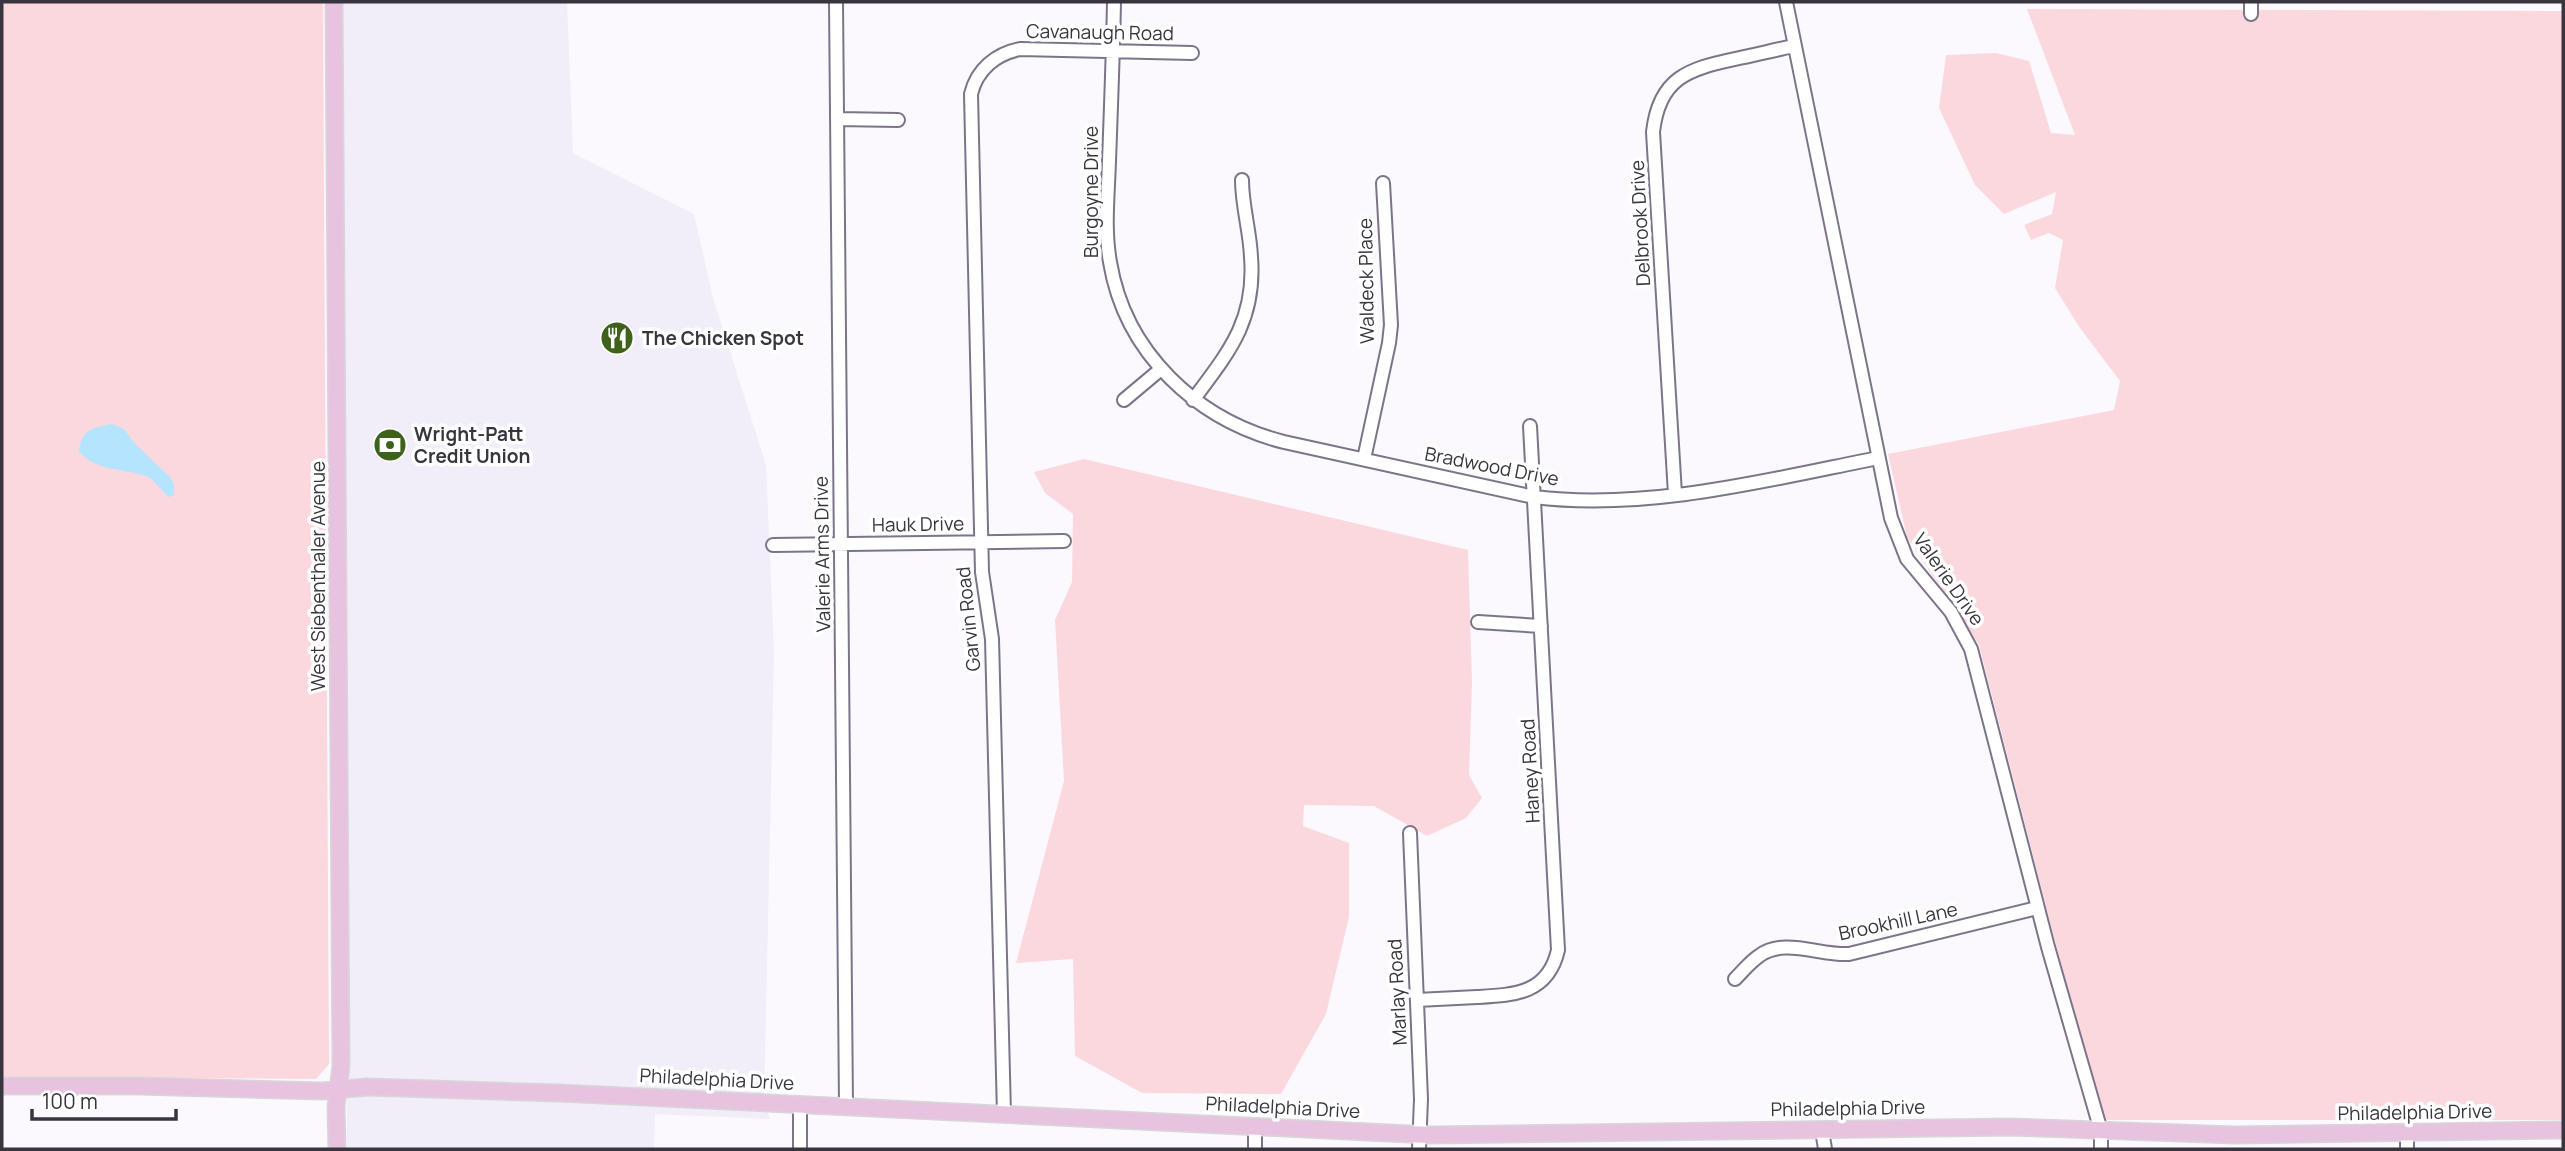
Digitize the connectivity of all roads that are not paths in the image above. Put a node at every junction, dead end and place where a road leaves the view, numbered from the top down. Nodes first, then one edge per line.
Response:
1 (334, 2) edge
2 (836, 2) edge
3 (1114, 2) edge
4 (1786, 2) edge
5 (1794, 46) junction
6 (1113, 51) junction
7 (1192, 52) dead end
8 (837, 119) junction
9 (898, 120) dead end
10 (971, 120) joint
11 (1242, 180) dead end
12 (1384, 183) dead end
13 (1161, 369) junction
14 (1124, 400) dead end
15 (1193, 400) junction
16 (1530, 426) dead end
17 (1878, 458) junction
18 (1364, 459) junction
19 (1675, 494) junction
20 (1534, 497) junction
21 (1064, 541) dead end
22 (981, 542) junction
23 (841, 544) junction
24 (773, 545) dead end
25 (1478, 622) dead end
26 (1541, 626) junction
27 (1410, 833) dead end
28 (2037, 908) junction
29 (1735, 979) dead end
30 (1416, 1000) junction
31 (2, 1086) edge
32 (338, 1090) junction
33 (800, 1104) junction
34 (846, 1106) junction
35 (1004, 1114) junction
36 (1255, 1126) junction
37 (1822, 1130) junction
38 (2101, 1130) junction
39 (2563, 1130) edge
40 (2407, 1141) edge
41 (1419, 1142) edge
42 (2242, 1142) edge
43 (337, 1149) edge
44 (800, 1149) edge
45 (1255, 1149) edge
46 (1825, 1149) edge
47 (2101, 1149) edge

1 - 32 main road, West Siebenthaler Avenue
2 - 8 street, Valerie Arms Drive
3 - 6 street, Burgoyne Drive
4 - 5 street, Valerie Drive
5 - 17 street, Valerie Drive
5 - 19 street, Delbrook Drive
6 - 7 street, Cavanaugh Road
6 - 10 street, Cavanaugh Road
6 - 13 street, Burgoyne Drive
8 - 9 street
8 - 23 street, Valerie Arms Drive
10 - 22 street, Garvin Road
11 - 15 street
12 - 18 street, Waldeck Place
13 - 14 street
13 - 15 street, Bradwood Drive
15 - 18 street, Bradwood Drive
16 - 20 street, Haney Road
17 - 19 street, Bradwood Drive
17 - 28 street, Valerie Drive
18 - 20 street, Bradwood Drive
19 - 20 street, Bradwood Drive
20 - 26 street, Haney Road
21 - 22 street, Hauk Drive
22 - 23 street, Hauk Drive
22 - 35 street, Garvin Road
23 - 24 street, Hauk Drive
23 - 34 street, Valerie Arms Drive
25 - 26 street
26 - 30 street, Haney Road
27 - 30 street, Marlay Road
28 - 29 street, Brookhill Lane
28 - 38 street, Valerie Drive
30 - 41 street, Marlay Road
31 - 32 main road, Philadelphia Drive
32 - 33 main road, Philadelphia Drive
32 - 43 main road, West Siebenthaler Avenue
33 - 34 main road, Philadelphia Drive
33 - 44 street
34 - 35 main road, Philadelphia Drive
35 - 36 main road, Philadelphia Drive
36 - 41 main road, Philadelphia Drive
36 - 45 street
37 - 38 main road, Philadelphia Drive
37 - 41 main road, Philadelphia Drive
37 - 46 street
38 - 42 main road, Philadelphia Drive
38 - 47 street, Valerie Drive
39 - 40 main road, Philadelphia Drive
40 - 42 main road, Philadelphia Drive

